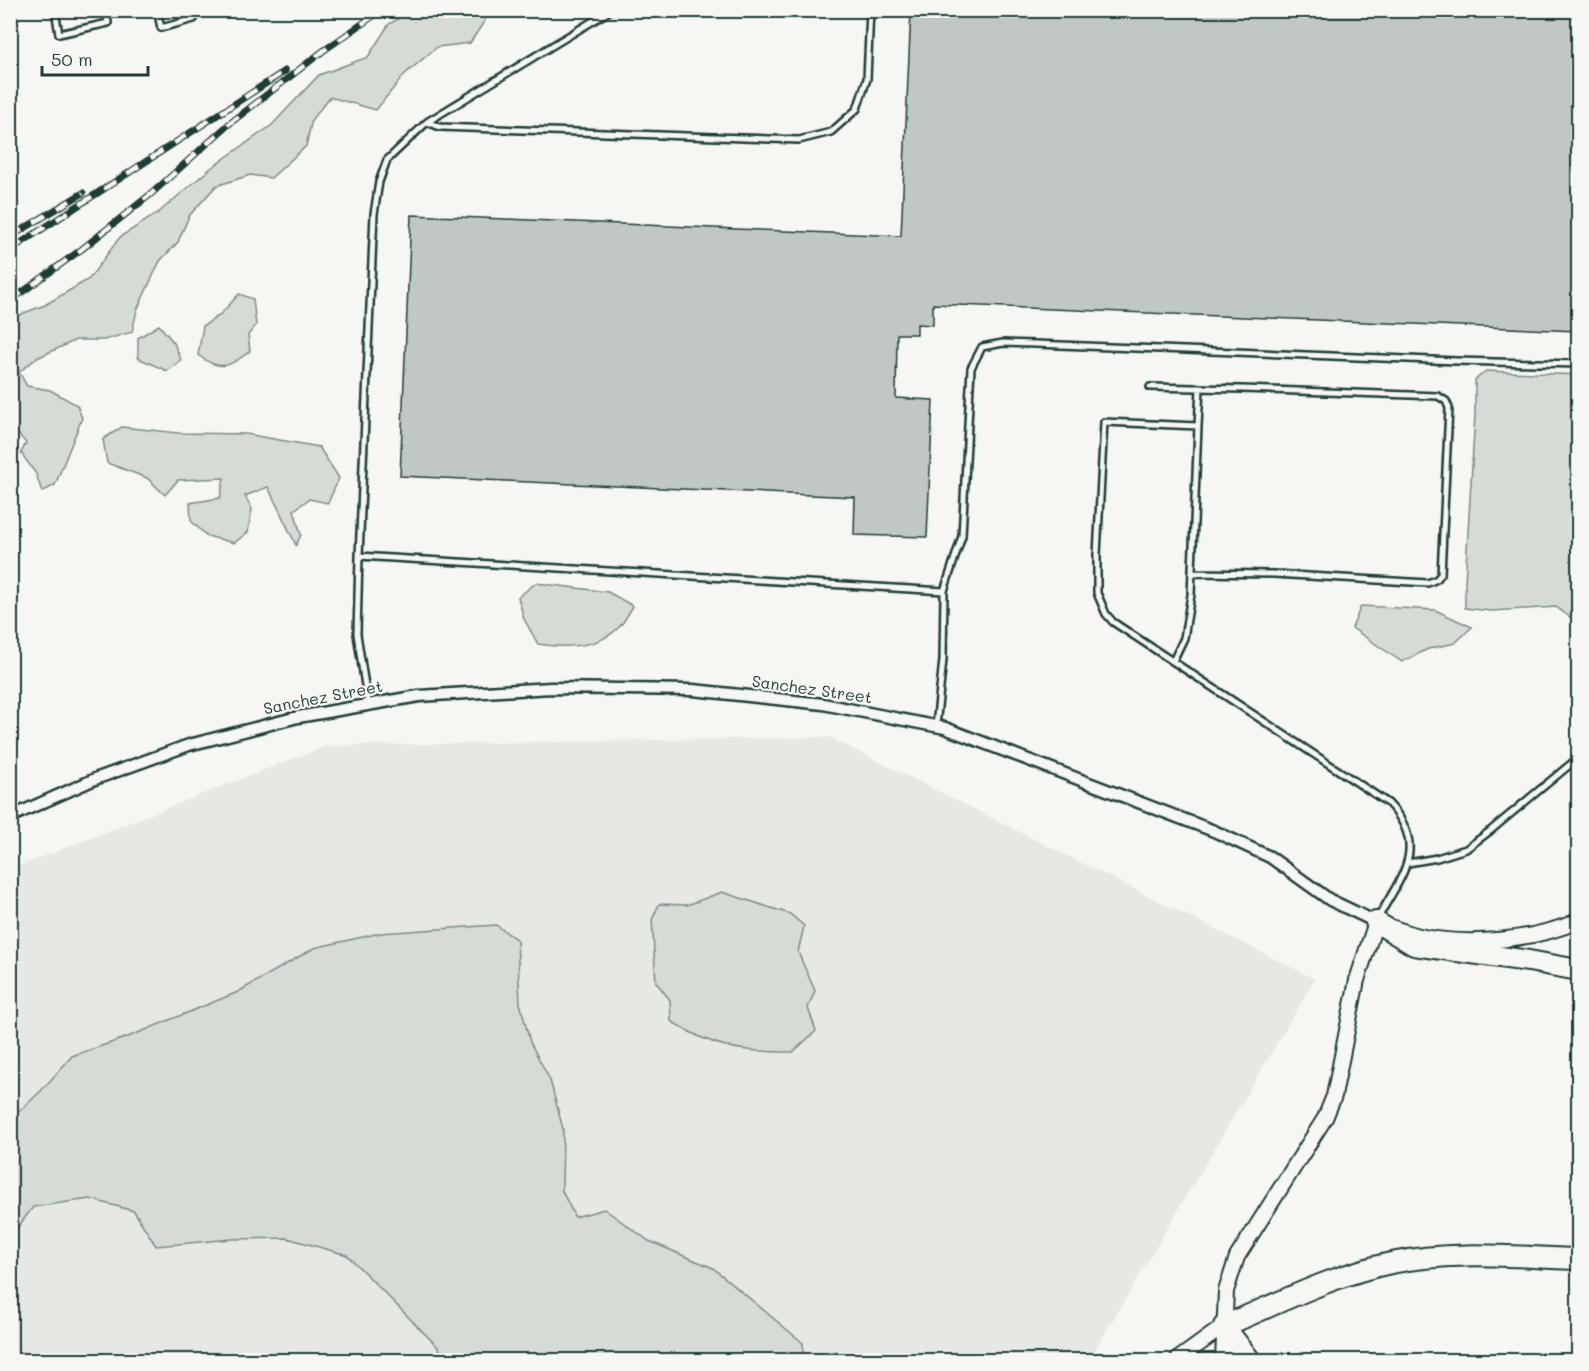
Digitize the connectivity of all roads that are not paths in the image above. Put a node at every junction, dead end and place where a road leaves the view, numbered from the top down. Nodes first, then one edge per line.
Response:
1 (55, 10) edge
2 (106, 10) edge
3 (157, 10) edge
4 (192, 10) edge
5 (611, 10) edge
6 (870, 10) edge
7 (427, 122) junction
8 (1578, 364) edge
9 (1149, 387) dead end
10 (1200, 388) junction
11 (1198, 426) junction
12 (359, 555) junction
13 (1192, 573) junction
14 (944, 591) junction
15 (1173, 661) junction
16 (368, 705) junction
17 (935, 727) junction
18 (1578, 758) edge
19 (10, 817) edge
20 (1408, 862) junction
21 (1578, 921) edge
22 (1376, 922) junction
23 (1578, 970) edge
24 (1578, 1259) edge
25 (1224, 1326) junction
26 (1177, 1360) edge
27 (1223, 1360) edge
28 (1250, 1360) edge

1 - 2 lane
3 - 4 lane
5 - 7 lane
6 - 7 lane
7 - 12 lane
8 - 14 lane
9 - 10 lane
10 - 11 lane
10 - 13 lane
11 - 13 lane
11 - 15 lane
12 - 14 lane
12 - 16 lane
13 - 15 lane
14 - 17 lane
15 - 20 lane
16 - 17 street, Sanchez Street
16 - 19 street, Sanchez Street
17 - 22 street, Sanchez Street
18 - 20 lane
20 - 22 lane
21 - 22 street, Sanchez Street
22 - 23 highway
22 - 25 street
24 - 25 highway
25 - 26 street
25 - 27 street
25 - 28 highway

